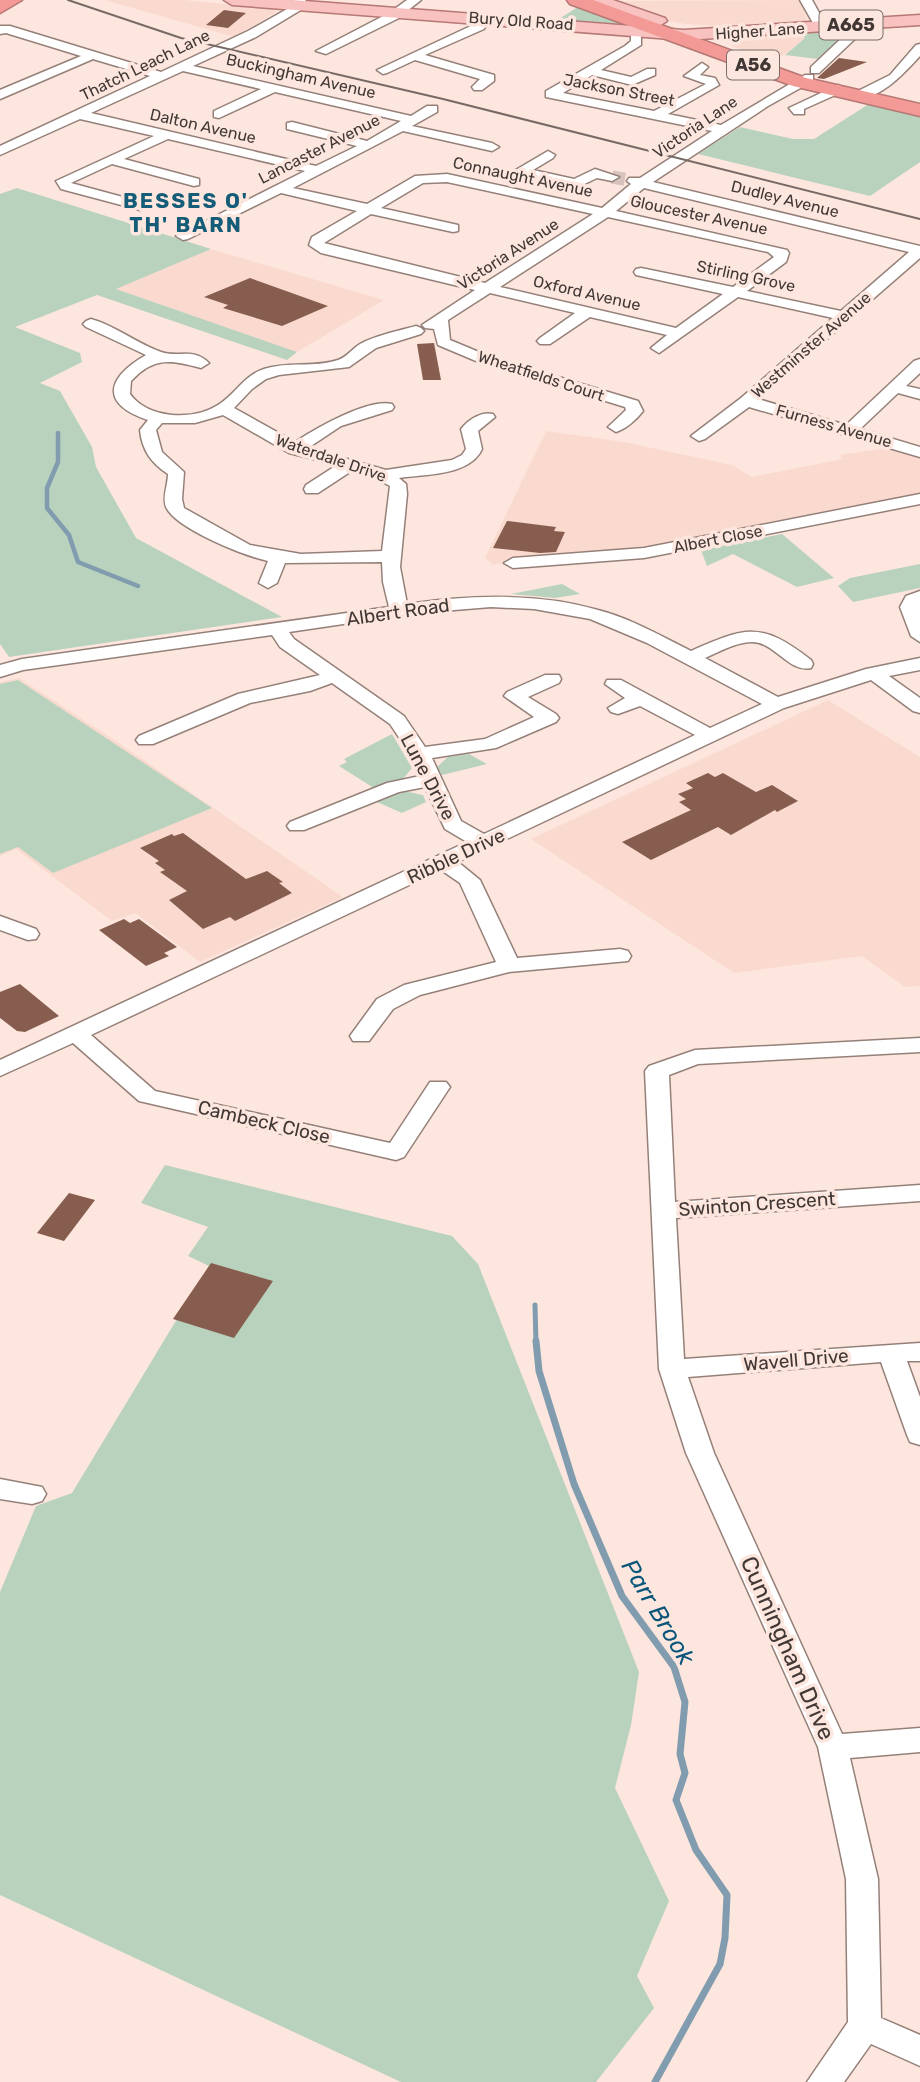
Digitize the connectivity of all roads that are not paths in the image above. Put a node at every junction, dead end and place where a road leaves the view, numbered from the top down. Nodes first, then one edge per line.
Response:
1 (13, 0) edge
2 (232, 0) edge
3 (415, 0) edge
4 (576, 0) edge
5 (806, 0) edge
6 (592, 1) edge
7 (293, 2) edge
8 (0, 8) edge
9 (400, 12) junction
10 (483, 12) junction
11 (920, 20) edge
12 (847, 25) junction
13 (821, 27) junction
14 (782, 29) junction
15 (0, 30) edge
16 (737, 34) junction
17 (677, 35) junction
18 (636, 37) junction
19 (716, 45) junction
20 (920, 48) edge
21 (322, 51) dead end
22 (93, 55) junction
23 (414, 56) junction
24 (182, 67) junction
25 (702, 67) dead end
26 (383, 70) dead end
27 (589, 71) junction
28 (651, 72) dead end
29 (811, 72) junction
30 (162, 76) junction
31 (478, 87) dead end
32 (276, 88) junction
33 (838, 89) junction
34 (0, 95) edge
35 (861, 95) junction
36 (432, 109) dead end
37 (920, 110) edge
38 (799, 111) dead end
39 (219, 114) dead end
40 (657, 115) junction
41 (81, 116) junction
42 (407, 124) junction
43 (292, 126) dead end
44 (722, 129) junction
45 (165, 136) junction
46 (369, 145) junction
47 (492, 147) dead end
48 (0, 151) edge
49 (548, 155) dead end
50 (111, 160) junction
51 (317, 170) junction
52 (612, 177) tunnel mouth
53 (194, 182) dead end
54 (636, 182) junction
55 (280, 189) junction
56 (140, 206) dead end
57 (371, 209) junction
58 (605, 213) junction
59 (453, 228) dead end
60 (183, 236) dead end
61 (317, 246) joint
62 (920, 250) edge
63 (783, 255) joint
64 (641, 272) dead end
65 (488, 288) junction
66 (736, 291) junction
67 (588, 311) junction
68 (844, 316) junction
69 (91, 324) dead end
70 (429, 325) junction
71 (678, 333) junction
72 (545, 341) dead end
73 (659, 348) dead end
74 (154, 357) junction
75 (201, 363) dead end
76 (920, 364) edge
77 (895, 388) junction
78 (920, 394) edge
79 (747, 401) junction
80 (386, 407) dead end
81 (224, 410) junction
82 (158, 417) junction
83 (478, 420) dead end
84 (616, 427) dead end
85 (850, 430) junction
86 (699, 436) dead end
87 (295, 449) junction
88 (920, 452) edge
89 (350, 464) junction
90 (385, 475) junction
91 (312, 489) dead end
92 (920, 499) edge
93 (389, 556) junction
94 (513, 563) dead end
95 (920, 596) edge
96 (400, 611) junction
97 (277, 628) junction
98 (920, 636) edge
99 (690, 658) junction
100 (804, 664) dead end
101 (920, 664) edge
102 (0, 671) edge
103 (873, 673) junction
104 (334, 676) junction
105 (552, 679) dead end
106 (614, 684) dead end
107 (641, 698) junction
108 (777, 704) junction
109 (920, 707) edge
110 (618, 708) dead end
111 (710, 736) junction
112 (146, 740) dead end
113 (420, 754) junction
114 (431, 780) junction
115 (297, 826) dead end
116 (485, 843) junction
117 (444, 862) junction
118 (0, 922) edge
119 (28, 934) dead end
120 (620, 956) dead end
121 (509, 965) junction
122 (77, 1035) junction
123 (362, 1036) dead end
124 (920, 1045) edge
125 (3, 1064) edge
126 (438, 1087) dead end
127 (920, 1193) edge
128 (663, 1211) junction
129 (891, 1352) junction
130 (920, 1352) edge
131 (672, 1369) junction
132 (920, 1435) edge
133 (0, 1489) edge
134 (32, 1494) dead end
135 (920, 1740) edge
136 (833, 1747) junction
137 (865, 2026) junction
138 (920, 2050) edge
139 (824, 2082) edge

1 - 8 highway
2 - 7 main road, Bury Old Road / A665
3 - 9 street
4 - 17 highway, A56
5 - 13 street
6 - 14 main road
6 - 17 highway, A56
7 - 9 main road, Bury Old Road / A665
7 - 24 street, Thatch Leach Lane
9 - 10 main road, Bury Old Road / A665
9 - 21 street
10 - 18 main road, Bury Old Road / A665
10 - 23 street
11 - 12 main road, Higher Lane / A665
12 - 13 main road, Higher Lane / A665
12 - 29 street, Victoria Lane
13 - 14 main road, Higher Lane / A665
14 - 16 main road, Higher Lane / A665
15 - 22 street
16 - 17 main road, Higher Lane / A665
16 - 19 main road
17 - 18 main road, Bury Old Road / A665
17 - 19 highway, A56
17 - 29 highway, A56
18 - 27 street
19 - 29 highway, A56
20 - 35 street
22 - 30 street
22 - 34 street
23 - 26 street
23 - 31 street
24 - 30 street, Thatch Leach Lane
24 - 32 street, Buckingham Avenue
25 - 40 street
27 - 28 street
27 - 40 street, Jackson Street
29 - 33 highway, A56
29 - 44 street, Victoria Lane
30 - 41 street, Thatch Leach Lane
32 - 39 street
32 - 42 street, Buckingham Avenue
33 - 35 highway, A56
33 - 38 street
35 - 37 highway, A56
36 - 42 street, Lancaster Avenue
40 - 44 street, Jackson Street
41 - 45 street, Dalton Avenue
41 - 48 street, Thatch Leach Lane
42 - 46 street, Lancaster Avenue
42 - 47 street, Buckingham Avenue
43 - 46 street
44 - 54 street, Victoria Lane
45 - 50 street
45 - 51 street, Dalton Avenue
46 - 51 street, Lancaster Avenue
49 - 52 street
50 - 53 street
50 - 56 street
51 - 55 street, Lancaster Avenue
54 - 58 street, Victoria Lane
54 - 62 street, Dudley Avenue
55 - 57 street
55 - 60 street, Lancaster Avenue
57 - 58 street, Connaught Avenue
57 - 59 street
57 - 61 street
58 - 63 street, Gloucester Avenue
58 - 65 street, Victoria Avenue
61 - 65 street
62 - 68 street, Westminster Avenue
63 - 66 street
64 - 66 street, Stirling Grove
65 - 67 street, Oxford Avenue
65 - 70 street, Victoria Avenue
66 - 68 street, Stirling Grove
66 - 71 street
67 - 71 street, Oxford Avenue
67 - 72 street
68 - 79 street, Westminster Avenue
69 - 74 street
70 - 81 street, Victoria Avenue
70 - 84 street, Wheatfields Court
71 - 73 street
74 - 75 street
74 - 82 street
76 - 77 street
77 - 78 street
77 - 85 street
79 - 85 street, Furness Avenue
79 - 86 street, Westminster Avenue
80 - 87 street
81 - 82 street
81 - 87 street, Waterdale Drive
82 - 93 street
83 - 90 street
85 - 88 street, Furness Avenue
87 - 89 street, Waterdale Drive
89 - 90 street, Waterdale Drive
89 - 91 street
90 - 93 street, Waterdale Drive
92 - 94 street, Albert Close
93 - 96 street, Waterdale Drive
95 - 98 street
96 - 97 street, Albert Road
96 - 99 street, Albert Road
97 - 102 street, Albert Road
97 - 104 street, Lune Drive
99 - 100 street
99 - 108 street, Albert Road
101 - 103 street, Ribble Drive
103 - 108 street, Ribble Drive
103 - 109 street
104 - 112 street
104 - 113 street, Lune Drive
105 - 113 street
106 - 107 street
107 - 110 street
107 - 111 street
108 - 111 street, Ribble Drive
111 - 116 street, Ribble Drive
113 - 114 street, Lune Drive
114 - 115 street
114 - 116 street, Lune Drive
116 - 117 street, Ribble Drive
117 - 121 street
117 - 122 street, Ribble Drive
118 - 119 street
120 - 121 street
121 - 123 street
122 - 125 street, Ribble Drive
122 - 126 street, Cambeck Close
124 - 128 street, Swinton Crescent
127 - 128 street, Swinton Crescent
128 - 131 street, Cunningham Drive
129 - 130 street, Wavell Drive
129 - 131 street, Wavell Drive
129 - 132 street
131 - 136 street, Cunningham Drive
133 - 134 street
135 - 136 street
136 - 137 street, Cunningham Drive
137 - 138 street
137 - 139 street

